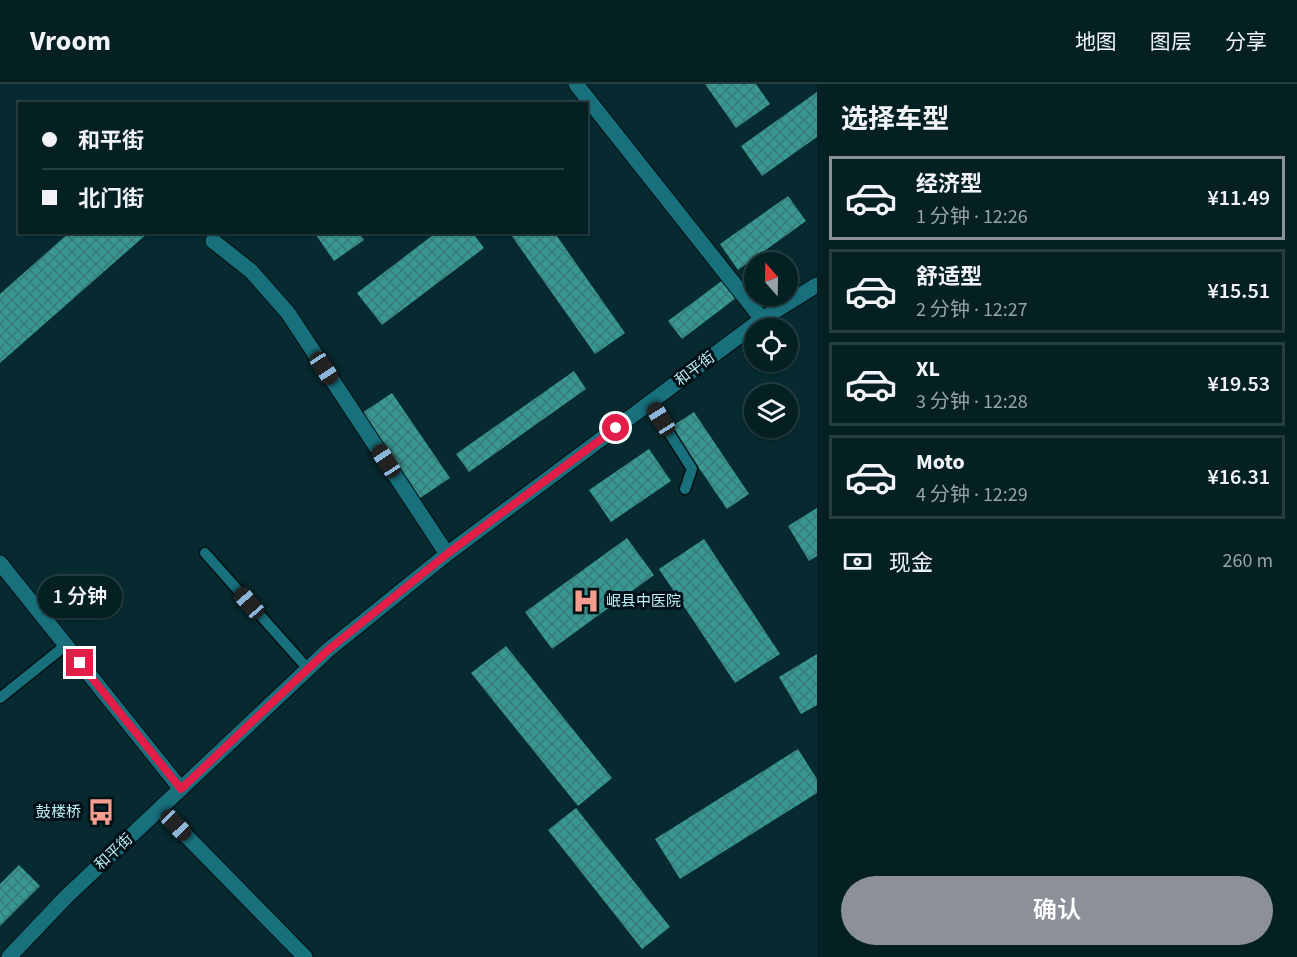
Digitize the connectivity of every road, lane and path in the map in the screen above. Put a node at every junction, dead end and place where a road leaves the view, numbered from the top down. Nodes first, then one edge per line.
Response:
1 (576, 84) edge
2 (213, 241) dead end
3 (817, 285) edge
4 (761, 318) edge
5 (764, 318) edge
6 (744, 332) edge
7 (650, 403) junction
8 (685, 489) dead end
9 (205, 553) dead end
10 (447, 554) junction
11 (0, 563) edge
12 (66, 645) junction
13 (308, 669) junction
14 (0, 698) edge
15 (181, 789) junction
16 (160, 809) junction
17 (9, 957) edge
18 (305, 957) edge

1 - 4 street
2 - 10 street
3 - 5 street, 和平街
6 - 7 street, 和平街
7 - 8 lane
7 - 10 street, 和平街
9 - 13 lane
10 - 13 street, 和平街
11 - 12 street
12 - 14 lane
12 - 15 street
13 - 15 street, 和平街
15 - 16 street, 和平街
16 - 17 street, 和平街
16 - 18 street

